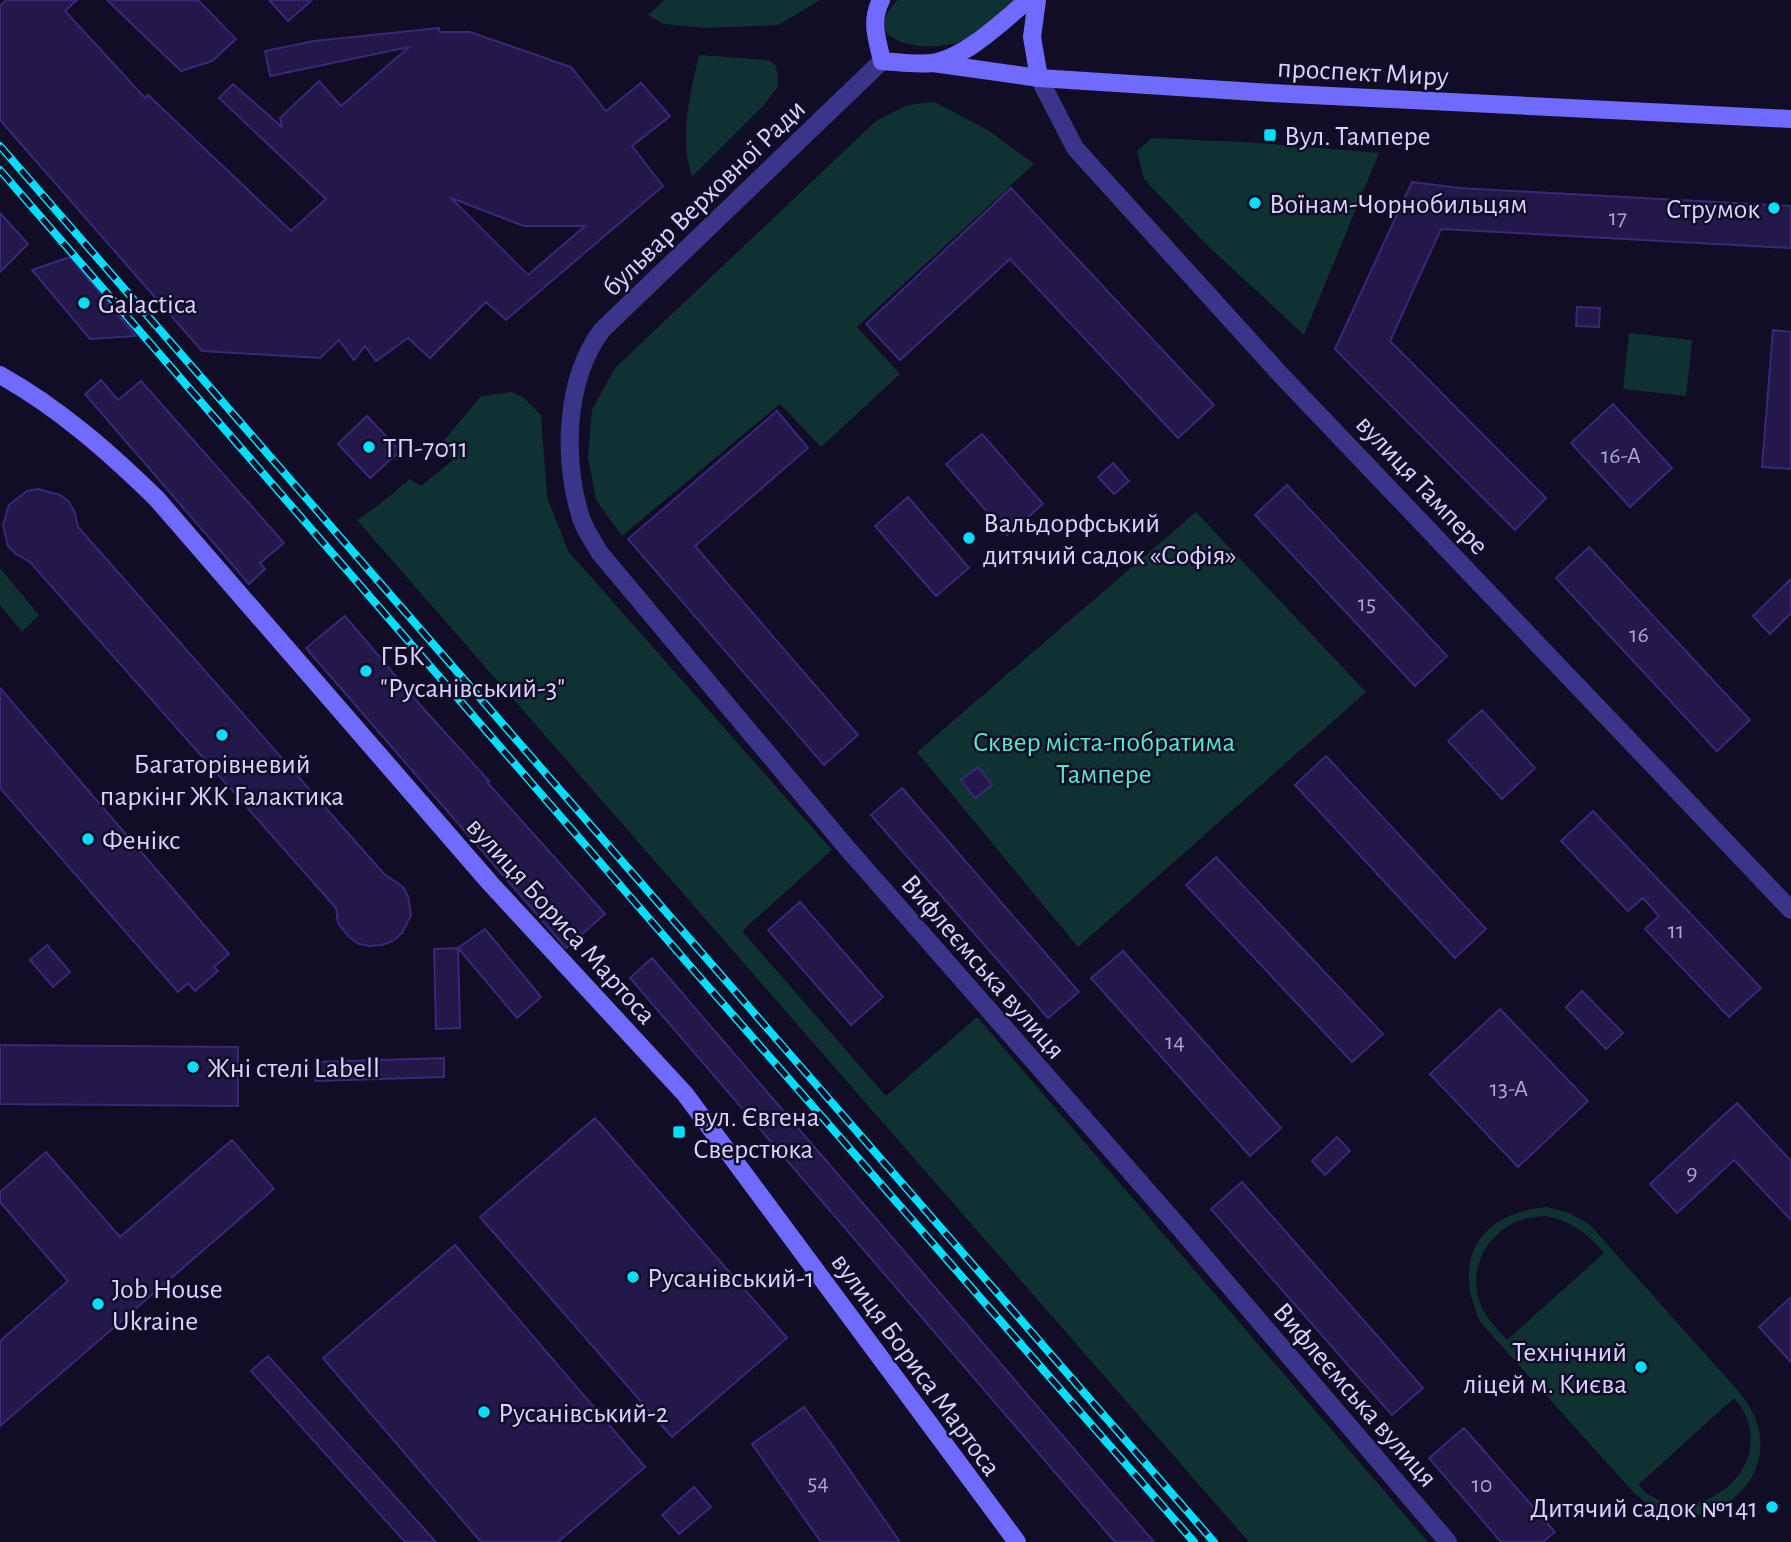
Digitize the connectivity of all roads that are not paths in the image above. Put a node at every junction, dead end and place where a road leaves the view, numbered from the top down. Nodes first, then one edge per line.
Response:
1 (881, 0) edge
2 (1028, 0) edge
3 (1037, 0) edge
4 (882, 61) junction
5 (933, 63) junction
6 (1040, 78) junction
7 (1791, 118) edge
8 (6, 379) edge
9 (578, 383) joint
10 (1791, 910) edge
11 (1017, 1542) edge
12 (1448, 1542) edge

1 - 4 main road
2 - 5 main road
3 - 6 main road
4 - 5 main road
4 - 9 street, бульвар Верховної Ради
5 - 6 main road, проспект Миру
6 - 7 main road, проспект Миру
6 - 10 street, вулиця Тампере
8 - 11 main road, вулиця Бориса Мартоса
9 - 12 street, Вифлеємська вулиця

